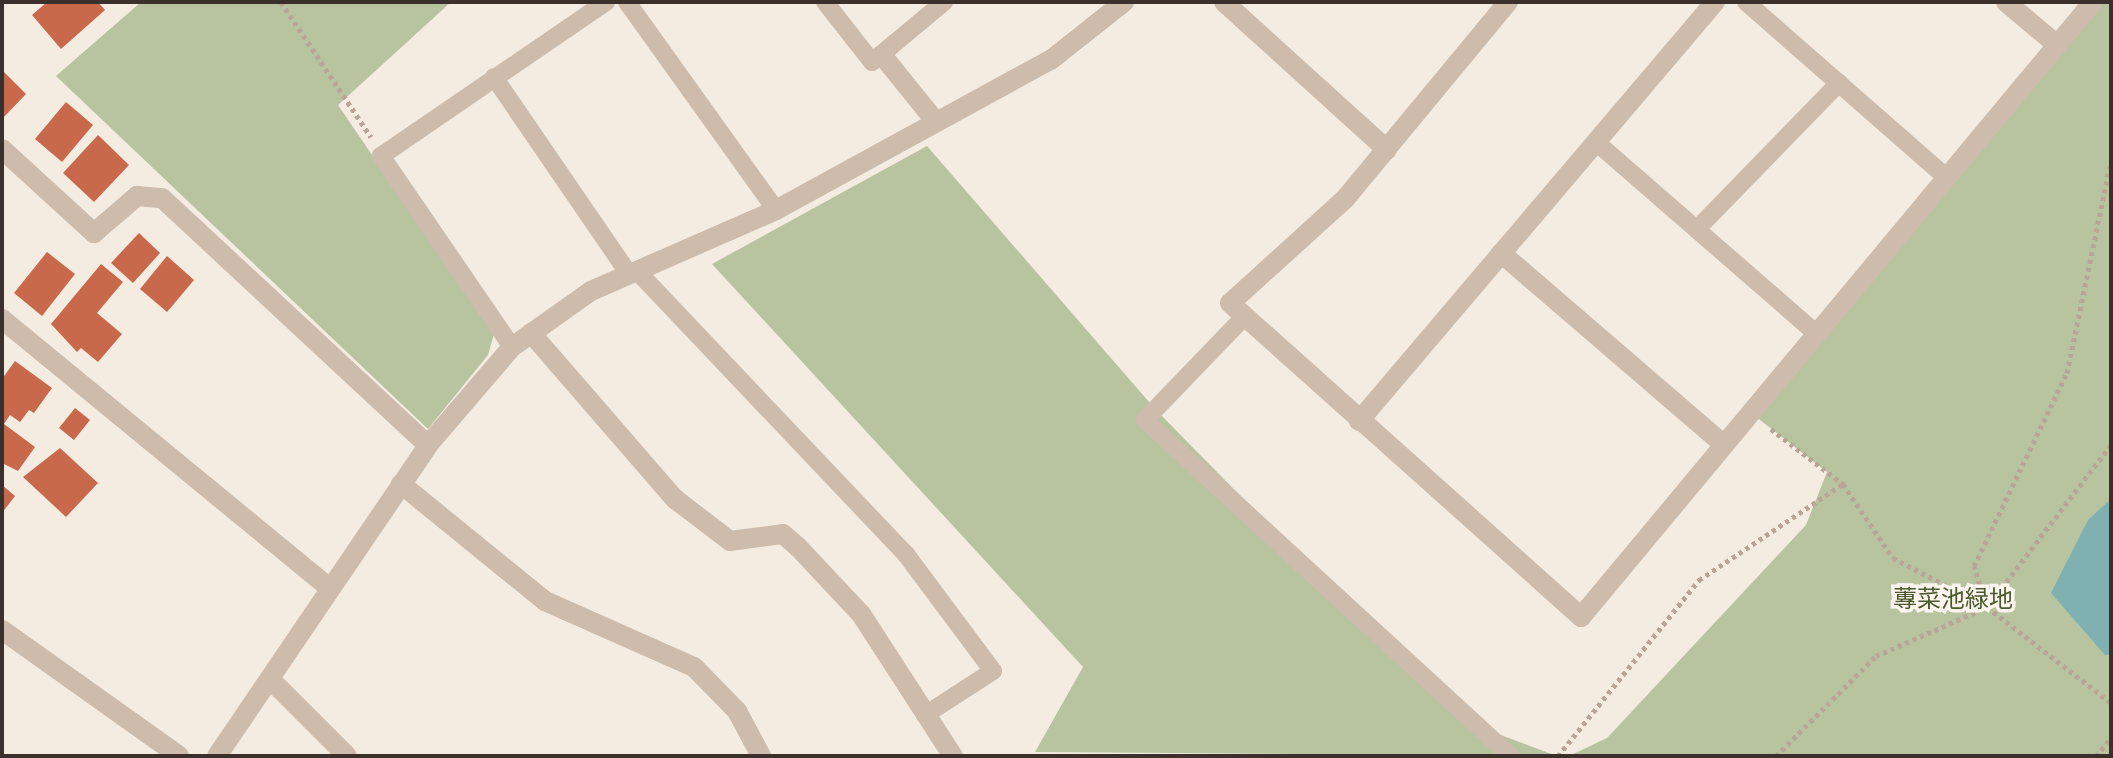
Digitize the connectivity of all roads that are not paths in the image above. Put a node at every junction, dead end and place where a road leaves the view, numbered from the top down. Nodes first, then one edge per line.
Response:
1 (606, 2) edge
2 (627, 2) edge
3 (825, 2) edge
4 (944, 2) edge
5 (1124, 2) edge
6 (1224, 2) edge
7 (1508, 2) edge
8 (1715, 2) edge
9 (1746, 2) edge
10 (2006, 2) edge
11 (2093, 2) edge
12 (2057, 45) junction
13 (882, 55) junction
14 (494, 77) junction
15 (1839, 83) junction
16 (936, 122) junction
17 (1596, 142) junction
18 (2, 149) edge
19 (1387, 150) junction
20 (1947, 178) junction
21 (776, 210) junction
22 (1697, 229) junction
23 (1501, 253) junction
24 (633, 273) junction
25 (1245, 316) junction
26 (2, 319) edge
27 (531, 333) junction
28 (1817, 334) junction
29 (512, 347) junction
30 (1359, 421) junction
31 (428, 445) junction
32 (1724, 445) junction
33 (401, 484) junction
34 (327, 586) junction
35 (2, 630) edge
36 (271, 680) junction
37 (925, 715) junction
38 (179, 756) edge
39 (217, 756) edge
40 (347, 756) edge
41 (761, 756) edge
42 (953, 756) edge
43 (1511, 756) edge

1 - 14 lane
2 - 21 lane
3 - 13 lane
4 - 13 lane
5 - 16 street
6 - 19 street
7 - 19 street
8 - 17 street
9 - 15 lane
10 - 12 street
11 - 12 street
12 - 20 street
13 - 16 street
14 - 24 lane
14 - 29 lane
15 - 20 lane
15 - 22 lane
16 - 21 street
17 - 22 lane
17 - 23 street
18 - 31 street
19 - 25 street
20 - 28 street
21 - 24 street
22 - 28 lane
23 - 30 street
23 - 32 street
24 - 27 street
24 - 37 lane
25 - 30 street
25 - 43 lane
26 - 34 street
27 - 29 street
27 - 37 street
28 - 32 street
29 - 31 street
30 - 32 street
31 - 33 street
33 - 34 street
33 - 41 street
34 - 36 street
35 - 38 street
36 - 39 street
36 - 40 street
37 - 42 street

